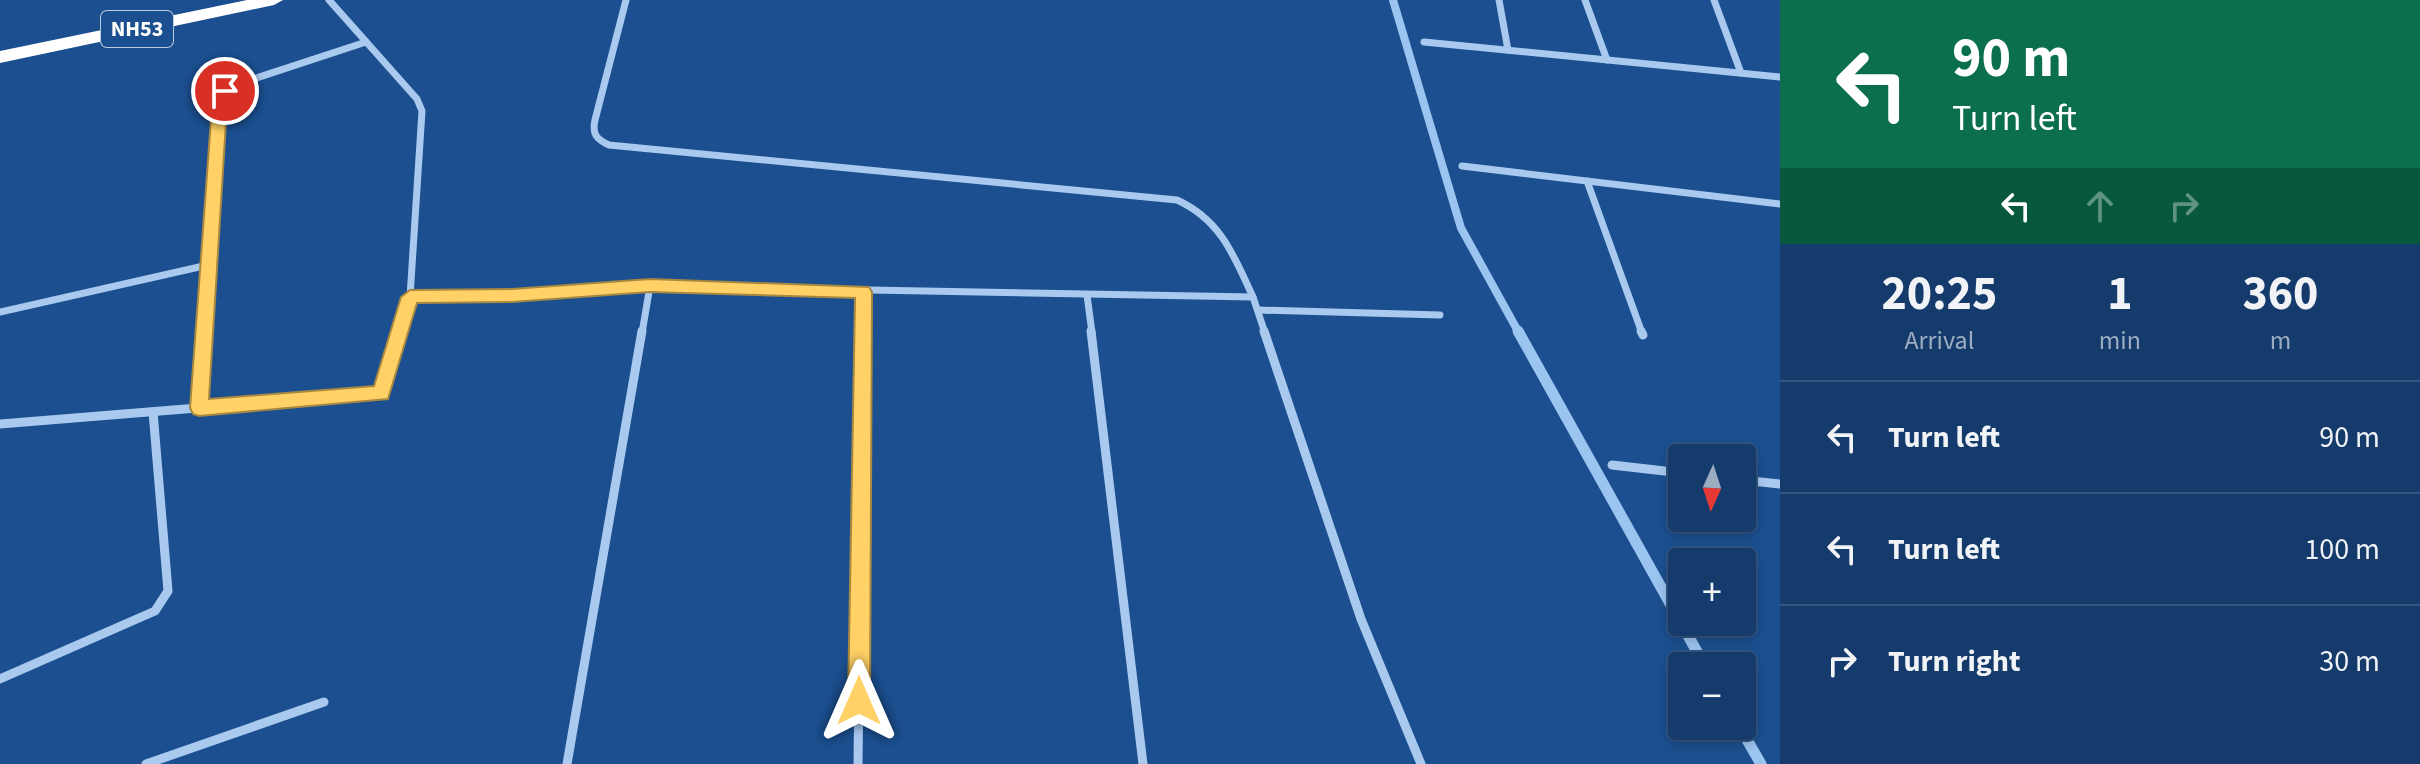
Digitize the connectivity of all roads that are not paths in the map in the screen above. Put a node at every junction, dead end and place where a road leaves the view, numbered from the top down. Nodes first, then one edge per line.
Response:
1 (274, 0) edge
2 (329, 0) edge
3 (626, 0) edge
4 (1499, 0) edge
5 (1585, 0) edge
6 (1714, 0) edge
7 (366, 42) junction
8 (1424, 42) dead end
9 (1508, 50) junction
10 (0, 57) edge
11 (1607, 60) junction
12 (1741, 73) junction
13 (1780, 77) edge
14 (1462, 166) dead end
15 (1587, 181) junction
16 (1778, 204) edge
17 (1780, 215) edge
18 (208, 265) junction
19 (650, 286) junction
20 (863, 292) junction
21 (1087, 295) junction
22 (410, 297) junction
23 (1253, 297) junction
24 (1258, 310) junction
25 (0, 312) edge
26 (1440, 315) dead end
27 (1643, 335) dead end
28 (199, 408) junction
29 (153, 412) junction
30 (0, 424) edge
31 (1612, 465) dead end
32 (1668, 471) edge
33 (1756, 481) edge
34 (1780, 484) edge
35 (0, 679) edge
36 (324, 702) dead end
37 (146, 764) edge
38 (567, 764) edge
39 (858, 764) edge
40 (1143, 764) edge
41 (1421, 764) edge

1 - 10 highway, NH53
2 - 7 street
3 - 23 street
4 - 9 street
5 - 11 street
6 - 12 street
7 - 18 street
7 - 22 street
8 - 9 street
9 - 11 street
11 - 12 street
12 - 13 street
14 - 15 street
15 - 16 street
15 - 27 street
16 - 17 street
18 - 25 street
18 - 28 street
19 - 20 street
19 - 22 street
19 - 38 street
20 - 21 street
20 - 39 street
21 - 23 street
21 - 40 street
22 - 28 street
23 - 24 street
24 - 26 street
24 - 41 street
28 - 29 street
29 - 30 street
29 - 35 street
31 - 32 street
33 - 34 street
36 - 37 street

